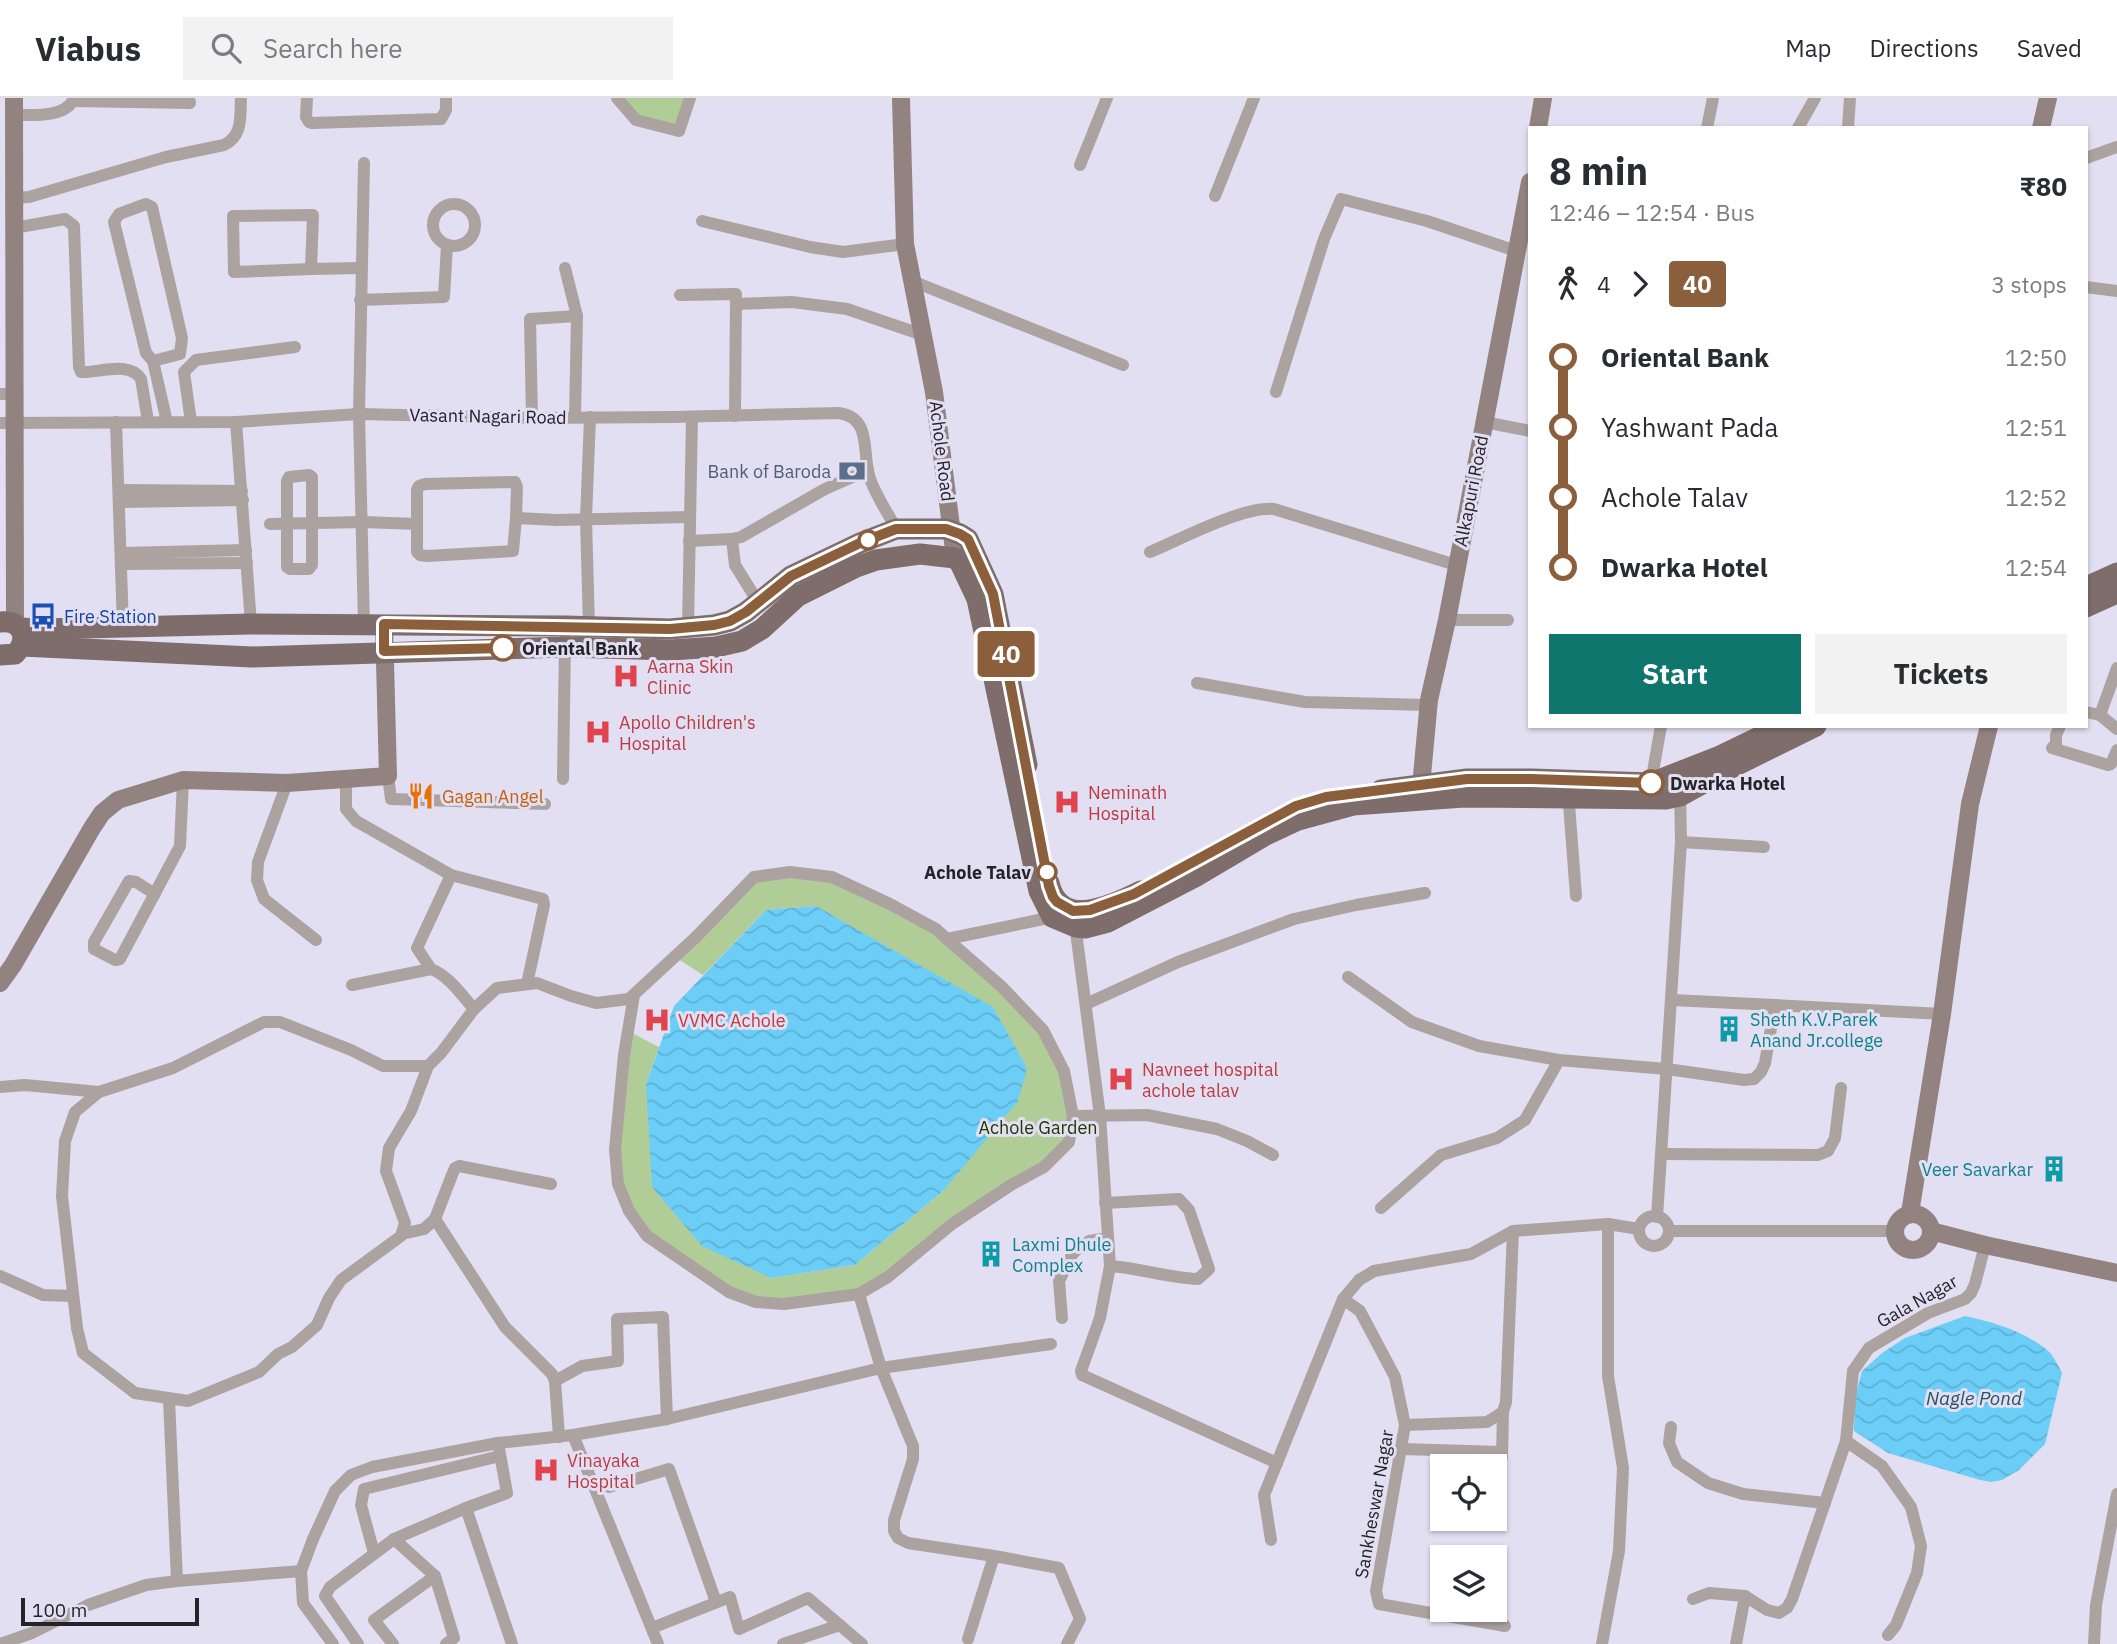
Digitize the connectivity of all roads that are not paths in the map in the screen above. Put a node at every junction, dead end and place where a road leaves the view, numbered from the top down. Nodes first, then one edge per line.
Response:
1 (190, 98) edge
2 (241, 98) edge
3 (307, 98) edge
4 (446, 98) edge
5 (617, 98) edge
6 (690, 98) edge
7 (901, 98) edge
8 (1107, 98) edge
9 (1254, 98) edge
10 (1543, 98) edge
11 (1713, 98) edge
12 (1815, 98) edge
13 (1850, 98) edge
14 (2048, 98) edge
15 (74, 99) edge
16 (14, 107) edge
17 (1538, 126) edge
18 (1707, 126) edge
19 (1799, 126) edge
20 (1848, 126) edge
21 (2041, 126) edge
22 (2117, 147) edge
23 (2088, 157) edge
24 (363, 163) dead end
25 (1080, 165) dead end
26 (1528, 193) edge
27 (1215, 196) dead end
28 (14, 198) junction
29 (702, 221) dead end
30 (14, 228) junction
31 (905, 244) junction
32 (447, 245) dead end
33 (1516, 251) junction
34 (311, 268) junction
35 (361, 268) junction
36 (565, 268) dead end
37 (912, 281) junction
38 (2088, 287) edge
39 (2117, 291) edge
40 (680, 295) dead end
41 (360, 300) junction
42 (736, 304) junction
43 (577, 316) junction
44 (923, 335) junction
45 (295, 347) dead end
46 (153, 362) junction
47 (1124, 365) dead end
48 (1276, 392) dead end
49 (7, 394) edge
50 (359, 414) junction
51 (735, 416) junction
52 (575, 417) junction
53 (590, 417) junction
54 (692, 417) junction
55 (532, 418) junction
56 (148, 421) junction
57 (116, 422) junction
58 (167, 422) junction
59 (191, 422) junction
60 (236, 422) junction
61 (1485, 422) junction
62 (7, 423) edge
63 (1528, 431) edge
64 (869, 470) junction
65 (242, 495) junction
66 (120, 496) junction
67 (690, 517) junction
68 (516, 518) junction
69 (586, 519) junction
70 (363, 522) junction
71 (313, 523) junction
72 (270, 524) dead end
73 (287, 524) junction
74 (416, 524) junction
75 (896, 529) junction
76 (960, 535) junction
77 (732, 540) junction
78 (689, 541) junction
79 (1150, 552) dead end
80 (246, 556) junction
81 (956, 558) junction
82 (122, 559) junction
83 (1456, 565) junction
84 (2117, 573) edge
85 (2088, 586) edge
86 (2117, 593) edge
87 (758, 602) junction
88 (2088, 606) edge
89 (1447, 620) junction
90 (1508, 620) dead end
91 (251, 624) junction
92 (374, 625) junction
93 (589, 627) junction
94 (688, 627) junction
95 (124, 628) junction
96 (14, 630) edge
97 (565, 636) junction
98 (384, 651) junction
99 (0, 655) edge
100 (2117, 668) edge
101 (1198, 683) dead end
102 (1429, 705) junction
103 (2088, 712) edge
104 (2100, 715) junction
105 (1661, 728) edge
106 (1778, 728) edge
107 (1812, 728) edge
108 (1989, 728) edge
109 (2059, 728) edge
110 (2117, 729) edge
111 (2117, 750) edge
112 (1680, 772) junction
113 (388, 776) junction
114 (346, 779) junction
115 (563, 779) dead end
116 (183, 780) junction
117 (287, 783) junction
118 (1651, 783) junction
119 (1568, 790) junction
120 (1420, 792) junction
121 (1680, 796) junction
122 (545, 804) dead end
123 (1681, 842) junction
124 (1764, 847) dead end
125 (451, 875) junction
126 (1425, 893) dead end
127 (155, 894) junction
128 (1576, 895) dead end
129 (1052, 917) junction
130 (1075, 919) junction
131 (947, 939) junction
132 (316, 940) dead end
133 (431, 969) junction
134 (1348, 977) dead end
135 (0, 983) edge
136 (527, 984) junction
137 (352, 985) dead end
138 (634, 995) junction
139 (1672, 1000) junction
140 (1086, 1004) junction
141 (1775, 1005) junction
142 (474, 1009) junction
143 (1942, 1014) junction
144 (1559, 1060) junction
145 (428, 1066) junction
146 (1667, 1069) junction
147 (0, 1087) edge
148 (1841, 1088) dead end
149 (99, 1092) junction
150 (1073, 1116) junction
151 (1100, 1116) junction
152 (1662, 1154) junction
153 (1273, 1155) dead end
154 (551, 1184) dead end
155 (1105, 1203) junction
156 (1381, 1208) dead end
157 (1910, 1213) junction
158 (1657, 1217) junction
159 (435, 1219) junction
160 (1608, 1224) junction
161 (1639, 1229) junction
162 (1513, 1231) junction
163 (1669, 1231) junction
164 (1895, 1231) junction
165 (1931, 1231) junction
166 (402, 1234) junction
167 (1108, 1238) junction
168 (1985, 1245) junction
169 (1110, 1266) junction
170 (2117, 1273) edge
171 (0, 1276) edge
172 (859, 1294) junction
173 (73, 1296) junction
174 (1343, 1299) junction
175 (1062, 1318) dead end
176 (1051, 1344) dead end
177 (881, 1368) junction
178 (555, 1381) junction
179 (169, 1399) junction
180 (1503, 1412) junction
181 (667, 1419) junction
182 (1424, 1424) junction
183 (1405, 1425) junction
184 (1671, 1427) dead end
185 (573, 1435) junction
186 (559, 1437) junction
187 (1846, 1441) junction
188 (499, 1449) junction
189 (1401, 1449) junction
190 (1423, 1450) junction
191 (1278, 1463) junction
192 (609, 1487) dead end
193 (2117, 1494) edge
194 (1825, 1503) junction
195 (466, 1507) junction
196 (394, 1539) junction
197 (1271, 1540) dead end
198 (374, 1553) junction
199 (995, 1556) junction
200 (301, 1571) junction
201 (435, 1576) junction
202 (177, 1581) junction
203 (1745, 1596) junction
204 (1693, 1599) dead end
205 (716, 1602) junction
206 (840, 1625) junction
207 (1505, 1626) dead end
208 (652, 1629) junction
209 (739, 1629) junction
210 (1888, 1635) dead end
211 (968, 1639) dead end
212 (453, 1642) edge
213 (0, 1644) edge
214 (333, 1644) edge
215 (358, 1644) edge
216 (393, 1644) edge
217 (512, 1644) edge
218 (658, 1644) edge
219 (742, 1644) edge
220 (783, 1644) edge
221 (862, 1644) edge
222 (1067, 1644) edge
223 (1602, 1644) edge
224 (1736, 1644) edge
225 (2094, 1644) edge

1 - 15 street
2 - 28 street
3 - 4 street
5 - 6 street
7 - 31 street, Achole Road
8 - 25 street
9 - 27 street
10 - 17 street
11 - 18 street
12 - 19 street
13 - 20 street
14 - 21 street
15 - 16 street
16 - 28 street
22 - 23 street
24 - 35 street
26 - 33 street, Alkapuri Road
28 - 30 street
29 - 31 street
30 - 49 street
30 - 56 street
31 - 37 street, Achole Road
32 - 41 street
33 - 48 street
33 - 61 street, Alkapuri Road
34 - 34 street
34 - 35 street
35 - 41 street
36 - 43 street
37 - 44 street, Achole Road
37 - 47 street
38 - 39 street
40 - 42 street
41 - 50 street
42 - 44 street
42 - 51 street
43 - 52 street
43 - 55 street
44 - 76 street, Achole Road
45 - 59 street
46 - 46 street
46 - 58 street
49 - 62 street
50 - 55 street, Vasant Nagari Road
50 - 60 street, Vasant Nagari Road
50 - 70 street
51 - 54 street, Vasant Nagari Road
51 - 64 street, Vasant Nagari Road
52 - 53 street, Vasant Nagari Road
52 - 55 street, Vasant Nagari Road
53 - 54 street, Vasant Nagari Road
53 - 69 street
54 - 67 street
56 - 57 street, Vasant Nagari Road
56 - 58 street, Vasant Nagari Road
57 - 62 street, Vasant Nagari Road
57 - 66 street
58 - 59 street, Vasant Nagari Road
59 - 60 street, Vasant Nagari Road
60 - 65 street
61 - 63 street
61 - 83 street, Alkapuri Road
62 - 96 street
64 - 75 street, Vasant Nagari Road
64 - 77 street
65 - 66 street
65 - 80 street
66 - 82 street
67 - 69 street
67 - 78 street
68 - 69 street
68 - 74 street
68 - 74 street
69 - 93 street
70 - 71 street
70 - 74 street
70 - 92 street
71 - 73 street
71 - 73 street
71 - 73 street
72 - 73 street
75 - 76 main road
75 - 87 main road
76 - 81 street, Achole Road
76 - 130 main road, Achole Road
77 - 78 street
77 - 87 street
78 - 94 street
79 - 83 street
80 - 82 street
80 - 91 street
81 - 97 main road
81 - 129 main road, Achole Road
82 - 95 street
83 - 89 street, Alkapuri Road
84 - 85 main road
86 - 88 main road
87 - 94 main road
89 - 90 street
89 - 102 street, Alkapuri Road
91 - 92 main road
91 - 95 main road
92 - 97 main road
92 - 98 street
93 - 94 main road
93 - 97 main road
95 - 96 main road
96 - 98 main road
96 - 99 main road
97 - 98 main road
97 - 115 street
98 - 113 street
100 - 104 street
101 - 102 street
102 - 120 street, Alkapuri Road
103 - 104 street
104 - 110 street
105 - 118 street
106 - 112 main road
107 - 121 main road
108 - 143 street
109 - 111 street
112 - 118 main road
112 - 121 street
113 - 114 street
113 - 122 street
114 - 117 street
114 - 125 street
116 - 117 street
116 - 127 street
116 - 135 street
117 - 132 street
118 - 119 main road
119 - 120 main road
119 - 121 main road
119 - 128 street
120 - 130 main road
121 - 123 street
123 - 124 street
123 - 139 street
125 - 133 street
125 - 136 street
126 - 140 street
127 - 127 street
129 - 130 main road
129 - 131 street
130 - 140 street
131 - 138 street
131 - 150 street
133 - 137 street
133 - 142 street
134 - 144 street
136 - 138 street
136 - 142 street
138 - 172 street
139 - 141 street
139 - 146 street
140 - 151 street
141 - 143 street
141 - 146 street
142 - 145 street
143 - 157 street
144 - 146 street
144 - 156 street
145 - 149 street
145 - 166 street
146 - 152 street
147 - 149 street
148 - 152 street
149 - 173 street
150 - 151 street
150 - 172 street
151 - 153 street
151 - 155 street
152 - 158 street
154 - 159 street
155 - 167 street
155 - 169 street
157 - 164 street
157 - 165 street
158 - 161 street
158 - 163 street
159 - 166 street
159 - 178 street
160 - 161 street
160 - 162 street
160 - 223 street
161 - 163 street
162 - 174 street
162 - 180 street
163 - 164 street
164 - 165 street
165 - 168 street
166 - 179 street
167 - 169 street
167 - 175 street
168 - 170 street
168 - 187 street, Gala Nagar
169 - 191 street
171 - 173 street
172 - 177 street
173 - 179 street
174 - 183 street
174 - 191 street
176 - 177 street
177 - 181 street
177 - 199 street
178 - 181 street
178 - 186 street
179 - 202 street
180 - 182 street, Sankheswar Nagar
180 - 190 street
181 - 185 street
182 - 183 street, Sankheswar Nagar
182 - 190 street
183 - 189 street, Sankheswar Nagar
184 - 194 street
185 - 186 street
185 - 208 street
186 - 188 street
187 - 194 street, Gala Nagar
187 - 210 street
188 - 195 street
188 - 198 street
188 - 200 street
189 - 190 street
189 - 207 street, Sankheswar Nagar
191 - 197 street
192 - 205 street
193 - 225 street
194 - 203 street, Gala Nagar
195 - 196 street
195 - 217 street
196 - 198 street
196 - 201 street
198 - 215 street
199 - 211 street
199 - 222 street
200 - 202 street
200 - 214 street
201 - 212 street
201 - 216 street
202 - 213 street
203 - 204 street
203 - 224 street
205 - 208 street
205 - 209 street
206 - 209 street
206 - 220 street
206 - 221 street
208 - 218 street
209 - 219 street

